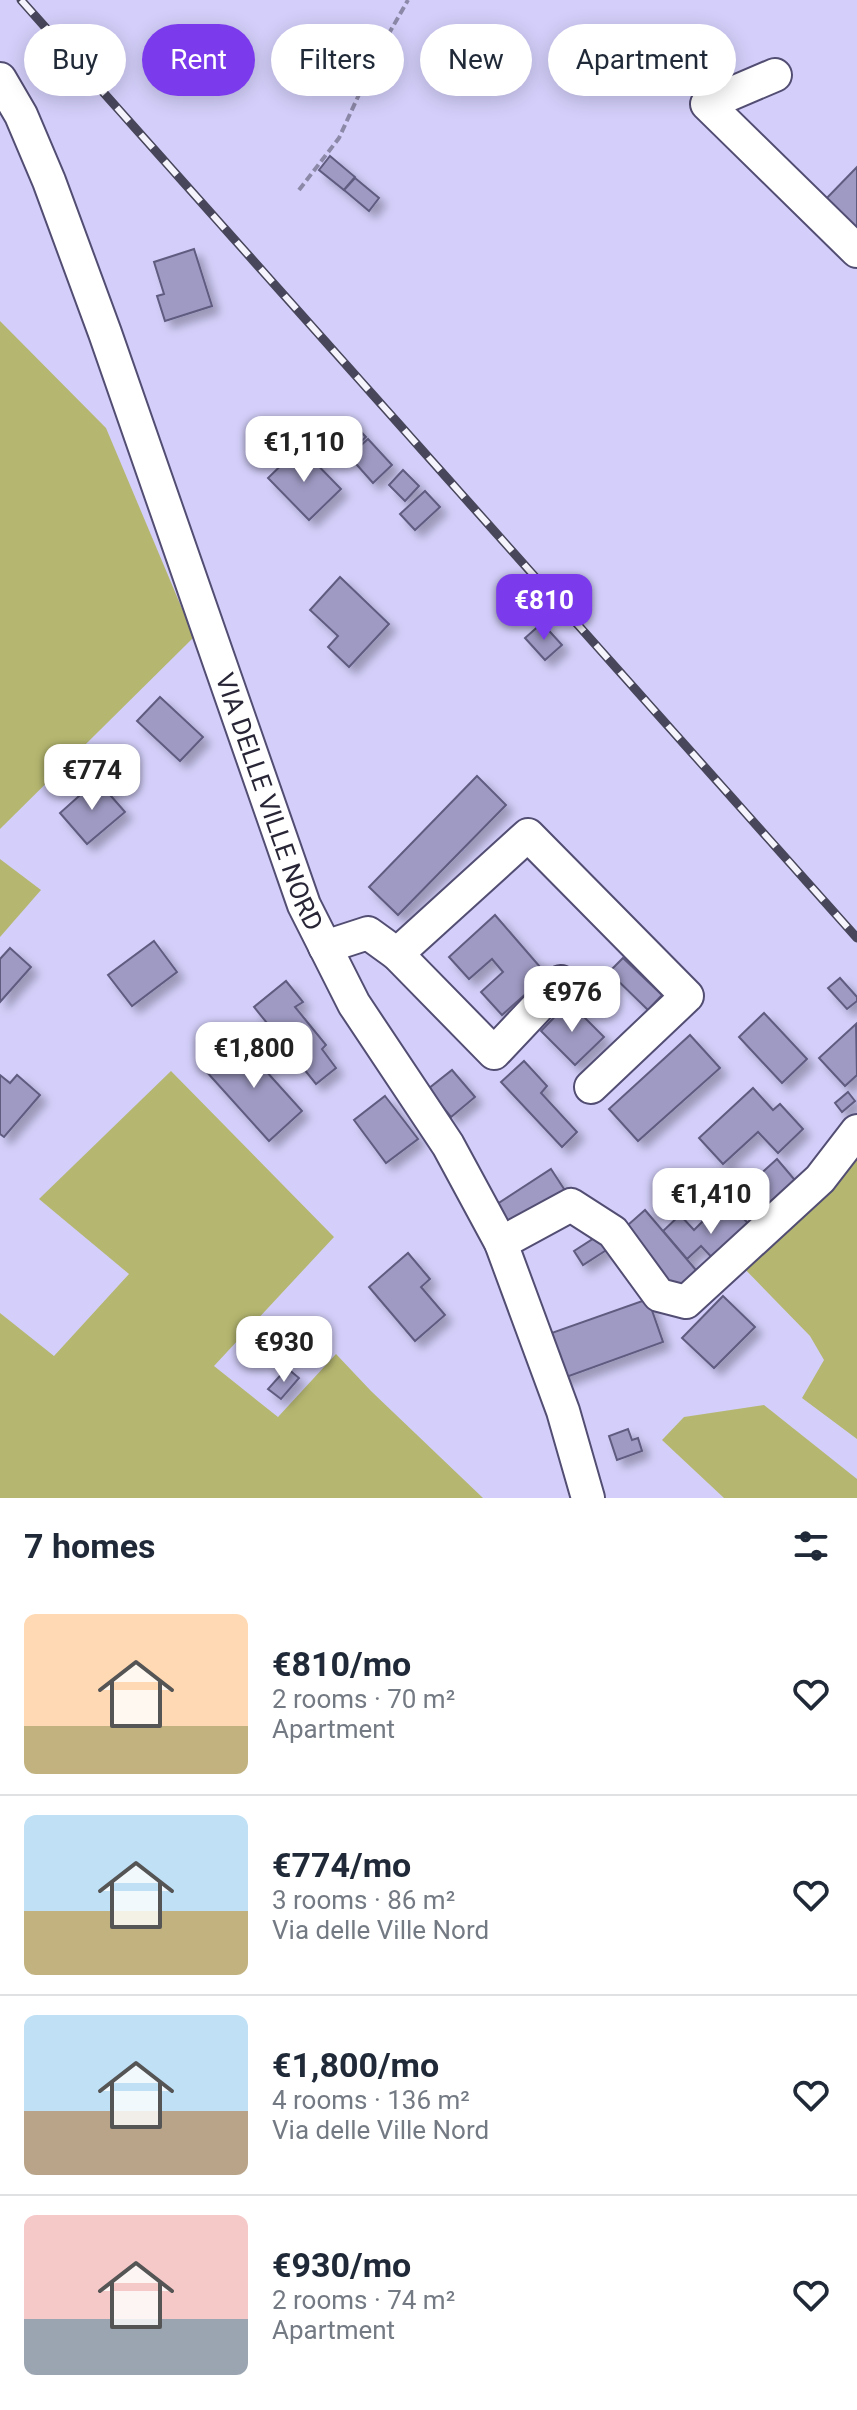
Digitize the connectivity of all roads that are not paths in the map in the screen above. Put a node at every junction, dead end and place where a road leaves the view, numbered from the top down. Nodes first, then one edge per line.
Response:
1 (775, 75) dead end
2 (0, 79) edge
3 (857, 251) edge
4 (325, 947) junction
5 (397, 954) junction
6 (561, 982) dead end
7 (591, 1087) dead end
8 (857, 1131) edge
9 (501, 1243) junction
10 (588, 1498) edge

1 - 3 street
2 - 4 street, VIA DELLE VILLE NORD
4 - 5 street
4 - 9 street, VIA DELLE VILLE NORD
5 - 6 street
5 - 7 street
8 - 9 street
9 - 10 street, VIA DELLE VILLE NORD

